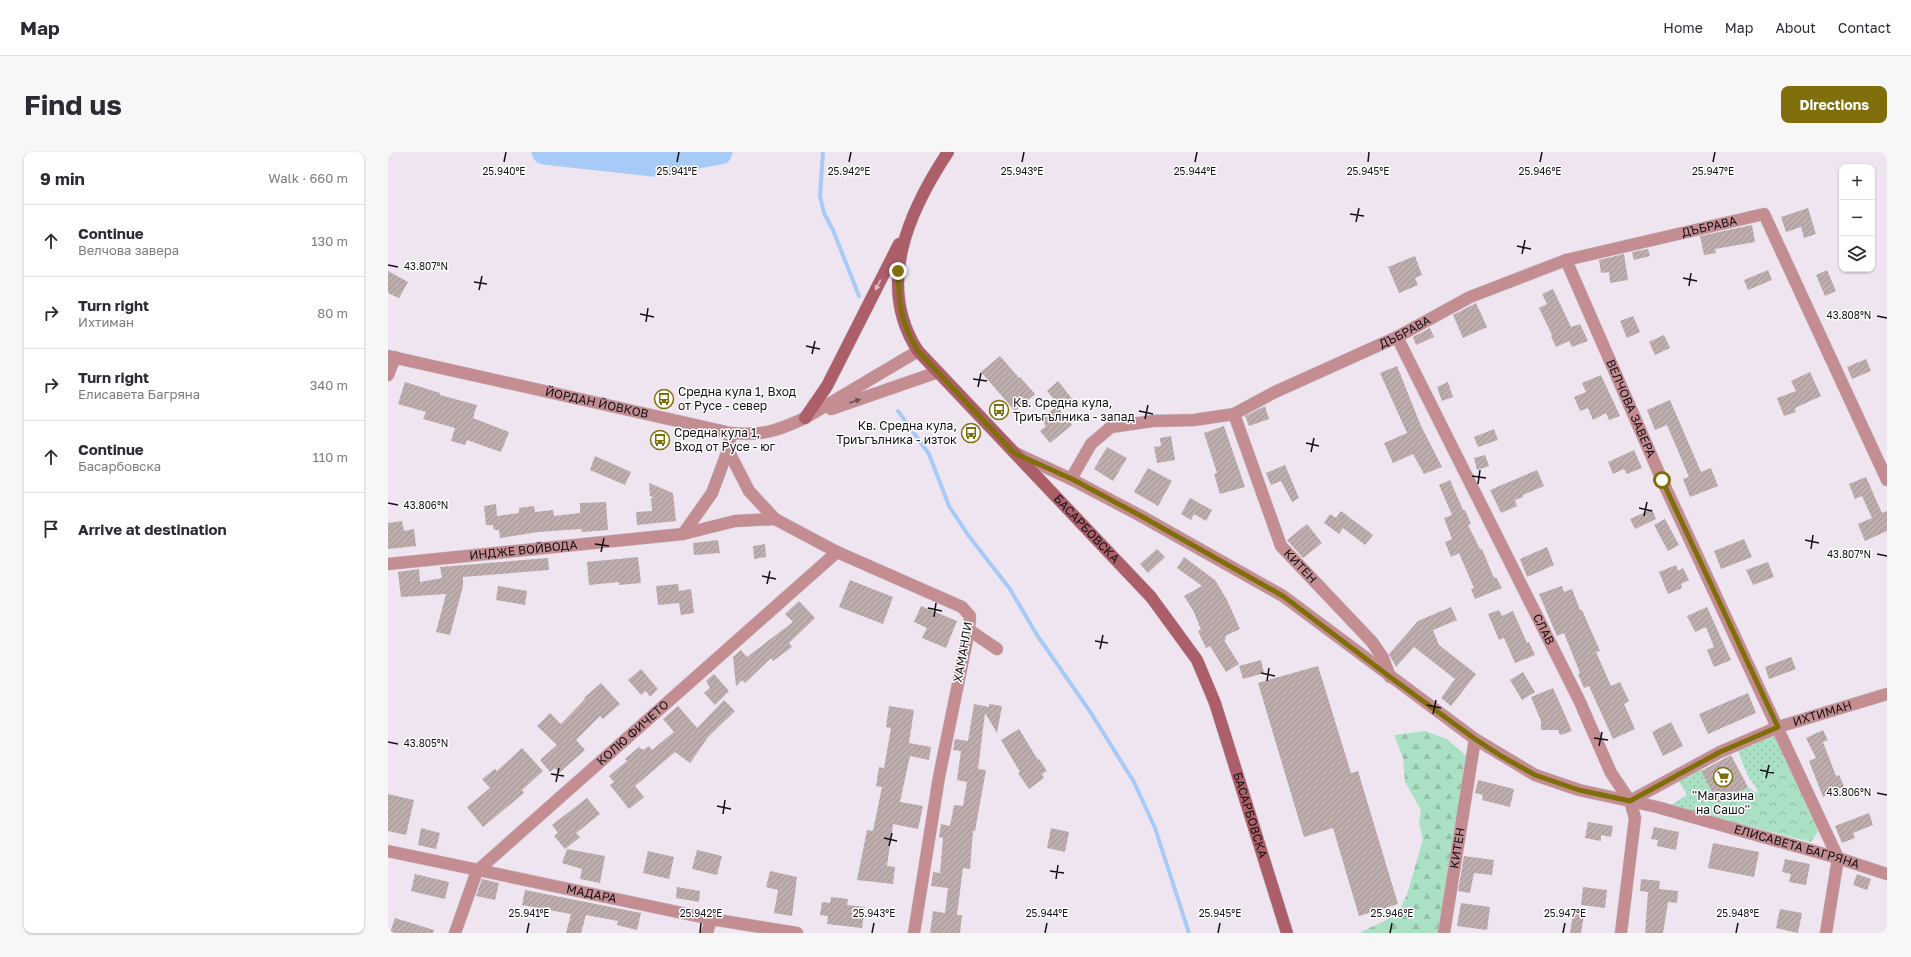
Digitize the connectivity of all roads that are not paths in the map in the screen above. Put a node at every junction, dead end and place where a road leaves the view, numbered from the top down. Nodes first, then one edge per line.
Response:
1 (948, 152) edge
2 (915, 212) junction
3 (1566, 260) junction
4 (1397, 337) junction
5 (918, 351) junction
6 (392, 356) edge
7 (938, 372) junction
8 (388, 374) edge
9 (1234, 414) junction
10 (805, 418) junction
11 (731, 433) junction
12 (728, 450) junction
13 (1014, 453) junction
14 (1072, 479) junction
15 (1887, 480) edge
16 (775, 519) junction
17 (683, 534) junction
18 (837, 552) junction
19 (388, 564) edge
20 (969, 630) junction
21 (997, 649) dead end
22 (1390, 677) junction
23 (1887, 694) edge
24 (1778, 727) junction
25 (1475, 739) junction
26 (1630, 801) junction
27 (388, 851) edge
28 (1838, 858) junction
29 (477, 871) junction
30 (1887, 874) edge
31 (711, 919) junction
32 (455, 933) edge
33 (706, 933) edge
34 (797, 933) edge
35 (914, 933) edge
36 (1287, 933) edge
37 (1444, 933) edge
38 (1621, 933) edge
39 (1826, 933) edge

1 - 2 street, БАСАРБОВСКА
2 - 5 street, БАСАРБОВСКА
2 -> 10 street
3 - 4 street, ДЪБРАВА
3 - 15 street, ДЪБРАВА
3 - 24 street, ВЕЛЧОВА ЗАВЕРА
4 - 9 street, ДЪБРАВА
4 - 26 street, СЛАВ
5 - 7 street, БАСАРБОВСКА
5 - 10 street
6 - 8 street
6 - 11 street, ЙОРДАН ЙОВКОВ
10 -> 7 street
7 - 13 street, БАСАРБОВСКА
9 - 14 street, ДЪБРАВА
9 - 22 street, КИТЕН
10 - 11 street, ЙОРДАН ЙОВКОВ
11 - 12 street
12 - 16 street, ХАМАНЛИ
12 - 17 street
13 - 14 street, ЕЛИСАВЕТА БАГРЯНА
13 - 36 street, БАСАРБОВСКА
14 - 22 street, ЕЛИСАВЕТА БАГРЯНА
16 - 17 street, ИНДЖЕ ВОЙВОДА
16 - 18 street, ХАМАНЛИ
17 - 19 street, ИНДЖЕ ВОЙВОДА
18 - 20 street, ХАМАНЛИ
18 - 29 street, КОЛЮ ФИЧЕТО
20 - 21 street
20 - 35 street, ХАМАНЛИ
22 - 25 street, ЕЛИСАВЕТА БАГРЯНА
23 - 24 street, ИХТИМАН
24 - 26 street, ИХТИМАН
24 - 28 street, ВЕЛЧОВА ЗАВЕРА
25 - 26 street, ЕЛИСАВЕТА БАГРЯНА
25 - 37 street, КИТЕН
26 - 28 street, ЕЛИСАВЕТА БАГРЯНА
26 - 38 street, СЛАВ
27 - 29 street, МАДАРА
28 - 30 street, ЕЛИСАВЕТА БАГРЯНА
28 - 39 street
29 - 31 street, МАДАРА
29 - 32 street, КОЛЮ ФИЧЕТО
31 - 33 street
31 - 34 street, МАДАРА

